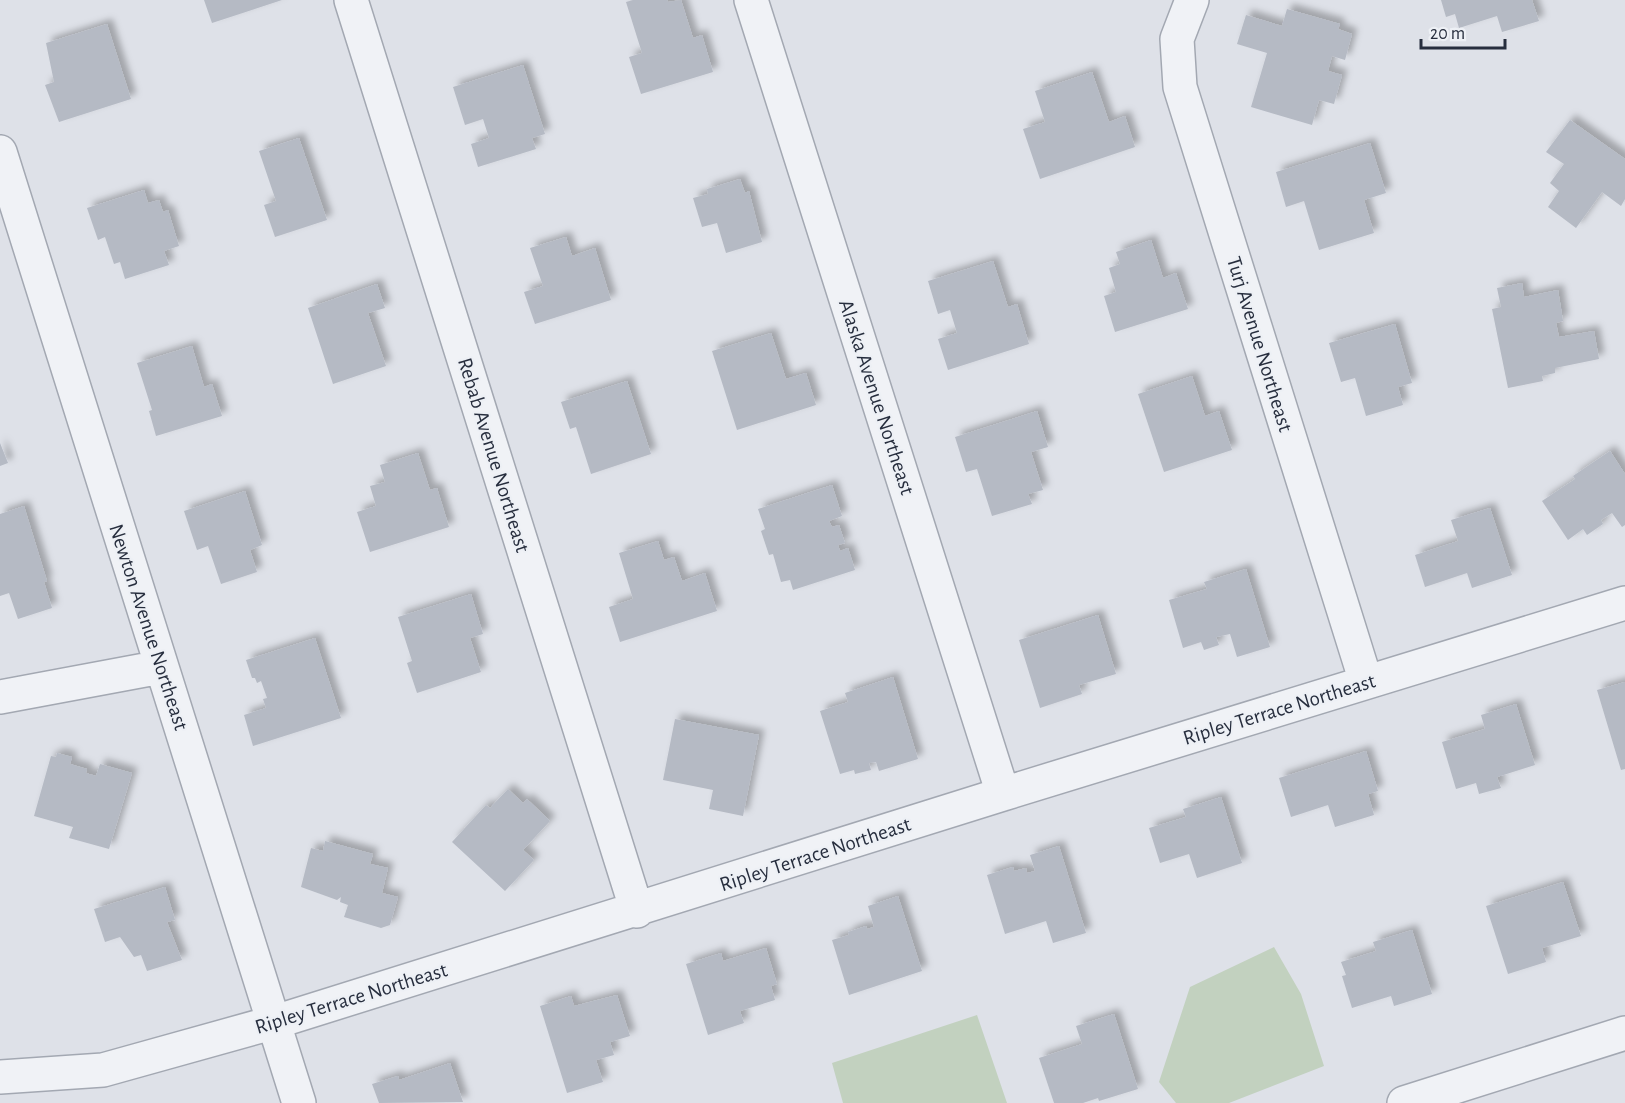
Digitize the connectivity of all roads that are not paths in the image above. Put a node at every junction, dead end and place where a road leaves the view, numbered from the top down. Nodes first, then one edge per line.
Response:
1 (351, 0) edge
2 (751, 0) edge
3 (1190, 2) edge
4 (0, 152) edge
5 (1625, 603) edge
6 (161, 667) junction
7 (1366, 682) junction
8 (0, 698) edge
9 (1003, 794) junction
10 (637, 911) junction
11 (275, 1023) junction
12 (1625, 1033) edge
13 (0, 1077) edge
14 (299, 1103) edge
15 (1404, 1103) edge

1 - 10 street, Rebab Avenue Northeast
2 - 9 street, Alaska Avenue Northeast
3 - 7 street, Turj Avenue Northeast
4 - 6 street, Newton Avenue Northeast
5 - 7 street, Ripley Terrace Northeast
6 - 8 street
6 - 11 street, Newton Avenue Northeast
7 - 9 street, Ripley Terrace Northeast
9 - 10 street, Ripley Terrace Northeast
10 - 11 street, Ripley Terrace Northeast
11 - 13 street, Ripley Terrace Northeast
11 - 14 street, Newton Avenue Northeast
12 - 15 street

